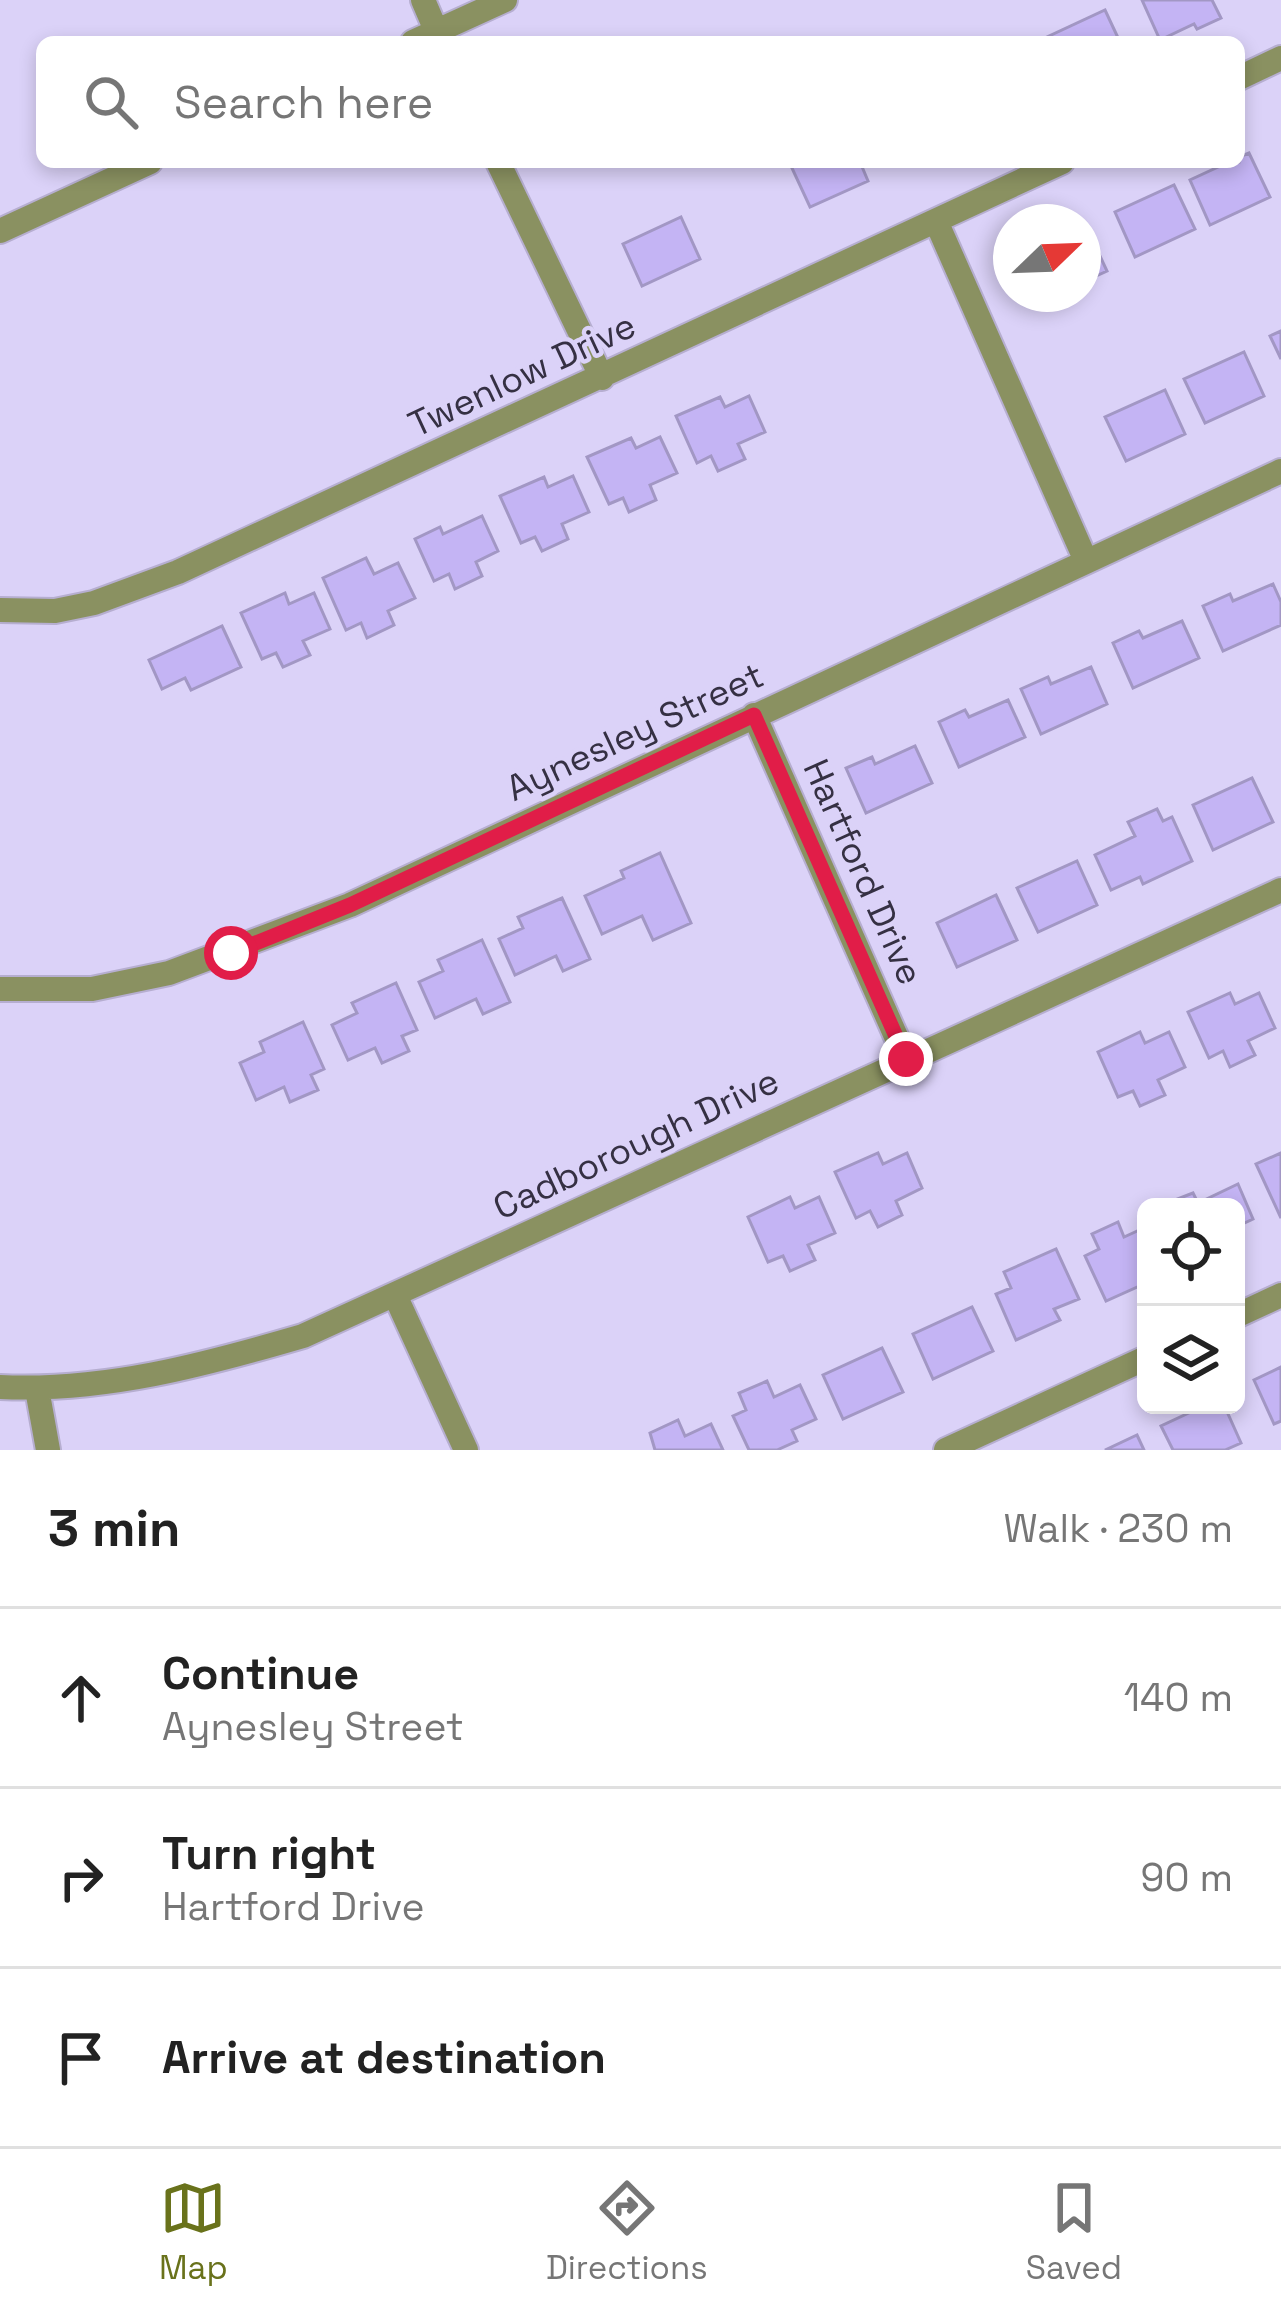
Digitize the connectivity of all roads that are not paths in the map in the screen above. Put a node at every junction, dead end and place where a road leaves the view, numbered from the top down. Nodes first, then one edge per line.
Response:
1 (423, 0) edge
2 (505, 0) edge
3 (429, 36) edge
4 (436, 36) edge
5 (1281, 58) edge
6 (1245, 75) edge
7 (137, 168) edge
8 (501, 168) edge
9 (1049, 168) edge
10 (936, 221) junction
11 (0, 231) edge
12 (602, 378) junction
13 (1281, 471) edge
14 (1086, 560) junction
15 (0, 610) edge
16 (754, 715) junction
17 (1281, 890) edge
18 (0, 989) edge
19 (906, 1059) junction
20 (395, 1295) junction
21 (1281, 1295) edge
22 (1245, 1312) edge
23 (1137, 1362) edge
24 (0, 1387) edge
25 (38, 1389) junction
26 (48, 1450) edge
27 (466, 1450) edge
28 (946, 1450) edge

1 - 3 street
2 - 4 street
5 - 6 street
7 - 11 street
8 - 12 street
9 - 10 street, Twenlow Drive
10 - 12 street, Twenlow Drive
10 - 14 street
12 - 15 street, Twenlow Drive
13 - 14 street, Aynesley Street
14 - 16 street, Aynesley Street
16 - 18 street, Aynesley Street
16 - 19 street, Hartford Drive
17 - 19 street, Cadborough Drive
19 - 20 street, Cadborough Drive
20 - 25 street, Cadborough Drive
20 - 27 street
21 - 22 street
23 - 28 street
24 - 25 street, Cadborough Drive
25 - 26 street

